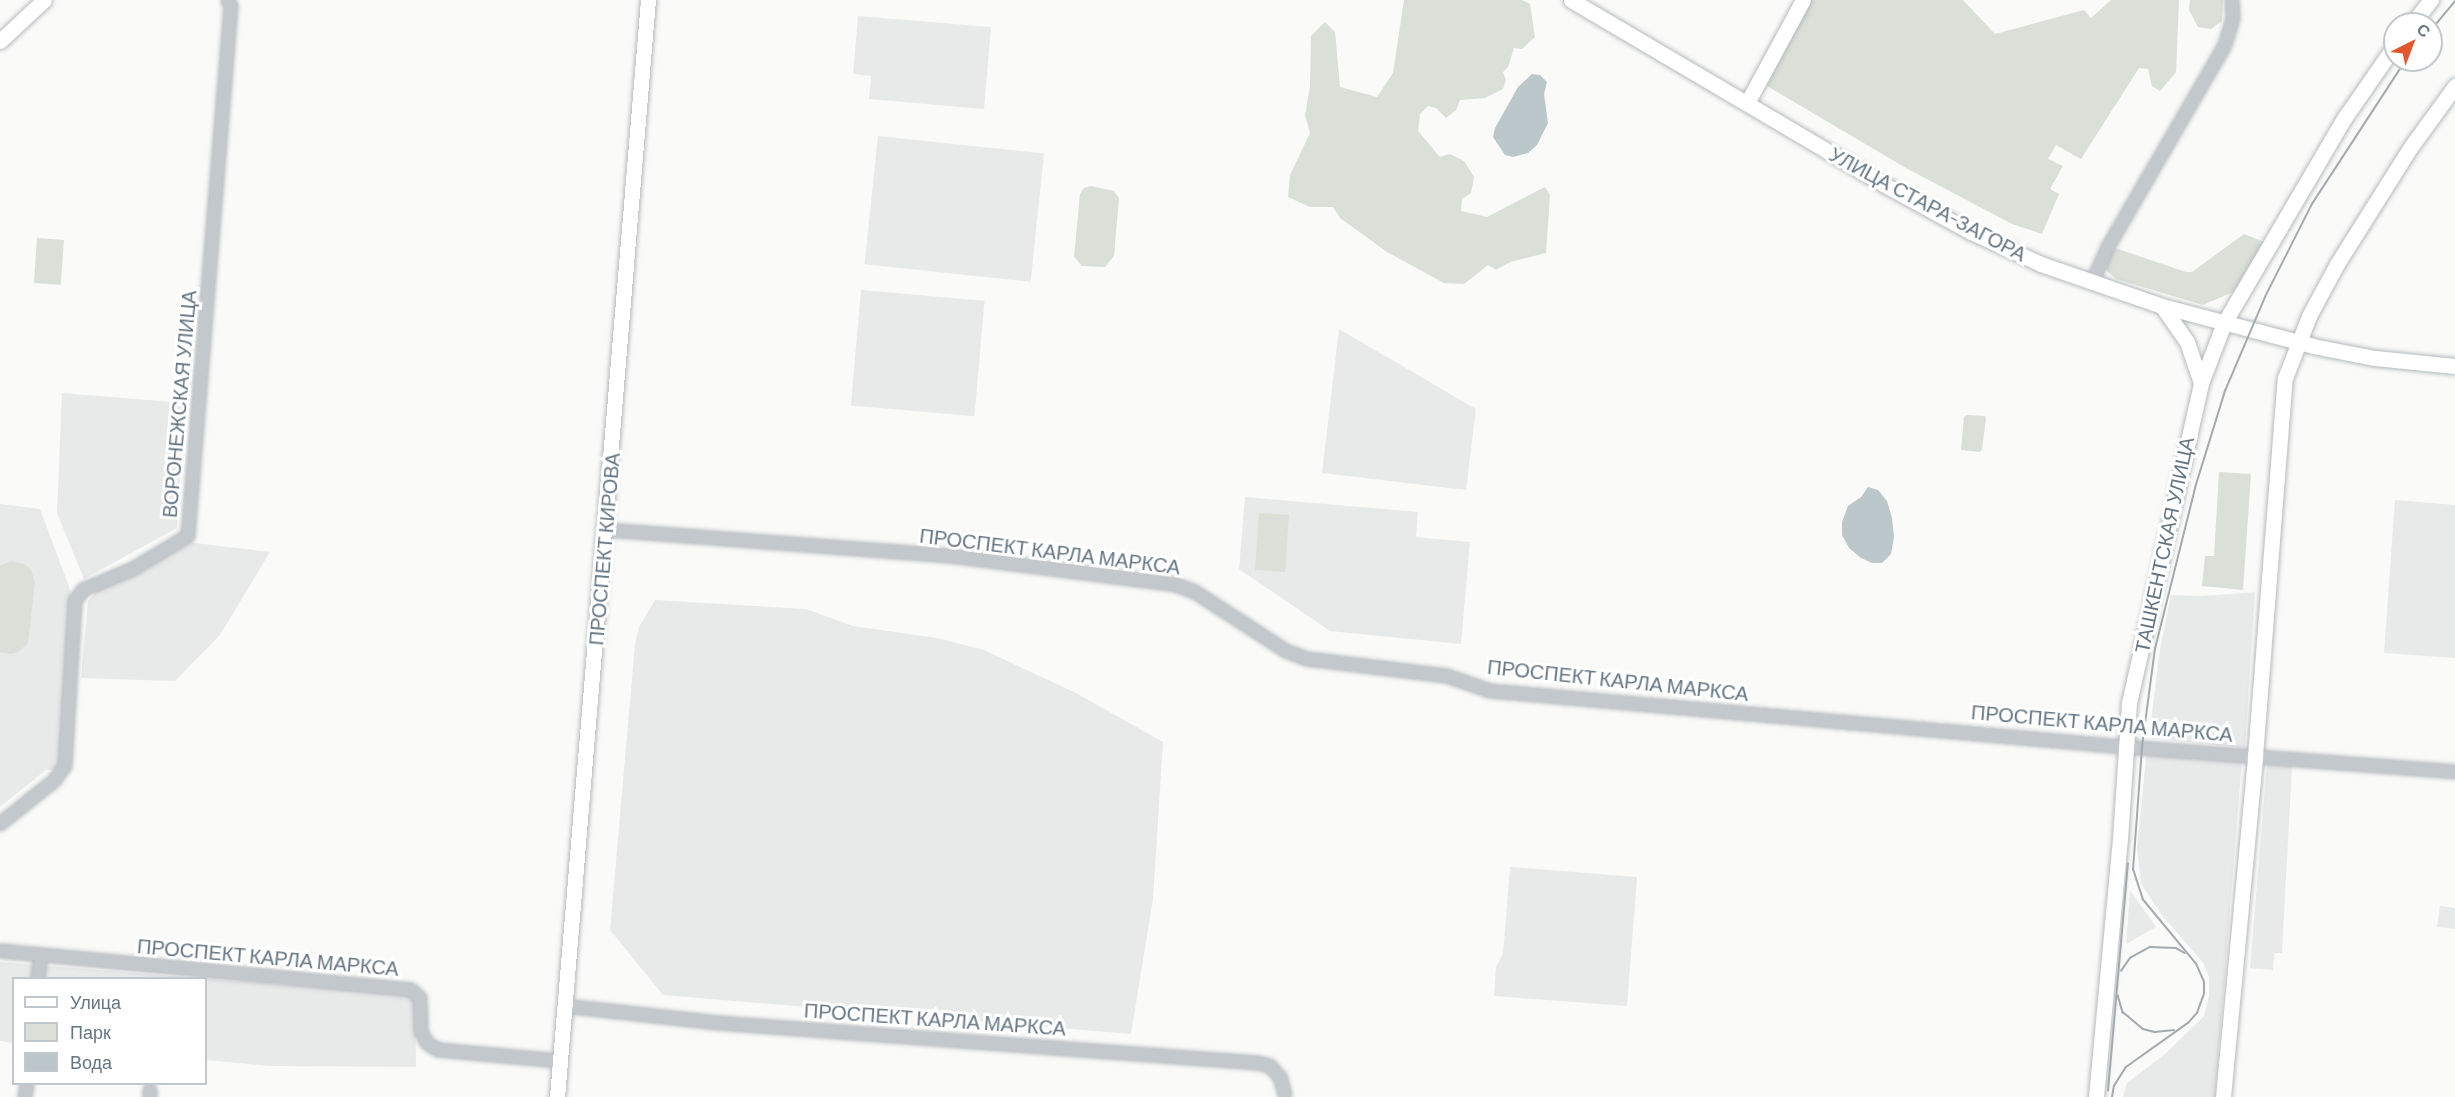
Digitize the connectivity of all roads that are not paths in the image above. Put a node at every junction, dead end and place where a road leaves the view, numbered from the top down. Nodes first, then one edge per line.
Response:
1 (44, 0) edge
2 (228, 0) edge
3 (648, 0) edge
4 (1571, 0) edge
5 (1803, 0) edge
6 (2232, 0) edge
7 (2431, 0) edge
8 (2422, 12) edge
9 (0, 41) edge
10 (2383, 62) edge
11 (2455, 86) edge
12 (1747, 103) junction
13 (2092, 283) junction
14 (2162, 306) junction
15 (2224, 323) junction
16 (2299, 342) junction
17 (2455, 366) edge
18 (2200, 383) junction
19 (606, 530) junction
20 (2126, 746) junction
21 (2254, 756) junction
22 (2455, 772) edge
23 (0, 824) edge
24 (0, 951) edge
25 (41, 955) junction
26 (38, 977) edge
27 (564, 1006) junction
28 (560, 1061) junction
29 (1285, 1094) dead end
30 (557, 1097) edge
31 (2096, 1097) edge
32 (2223, 1097) edge

1 - 9 main road
2 - 23 street, ВОРОНЕЖСКАЯ УЛИЦА
3 - 19 main road, ПРОСПЕКТ КИРОВА
4 - 12 main road, УЛИЦА СТАРА-ЗАГОРА
5 - 12 main road
6 - 13 street
7 - 8 main road
10 - 15 main road, ТАШКЕНТСКАЯ УЛИЦА
11 - 16 main road
12 - 13 main road, УЛИЦА СТАРА-ЗАГОРА
13 - 14 main road, УЛИЦА СТАРА-ЗАГОРА
14 - 15 main road, УЛИЦА СТАРА-ЗАГОРА
14 - 18 main road
15 - 16 main road, УЛИЦА СТАРА-ЗАГОРА
15 - 18 main road, ТАШКЕНТСКАЯ УЛИЦА
16 - 17 main road, УЛИЦА СТАРА-ЗАГОРА
16 - 21 main road
18 - 20 main road, ТАШКЕНТСКАЯ УЛИЦА
19 - 20 street, ПРОСПЕКТ КАРЛА МАРКСА
19 - 27 main road, ПРОСПЕКТ КИРОВА
20 - 21 street, ПРОСПЕКТ КАРЛА МАРКСА
20 - 31 main road, ТАШКЕНТСКАЯ УЛИЦА
21 - 22 street, ПРОСПЕКТ КАРЛА МАРКСА
21 - 32 main road
24 - 25 street, ПРОСПЕКТ КАРЛА МАРКСА
25 - 26 street
25 - 28 street, ПРОСПЕКТ КАРЛА МАРКСА
27 - 28 main road, ПРОСПЕКТ КИРОВА
27 - 29 street, ПРОСПЕКТ КАРЛА МАРКСА
28 - 30 main road, ПРОСПЕКТ КИРОВА

